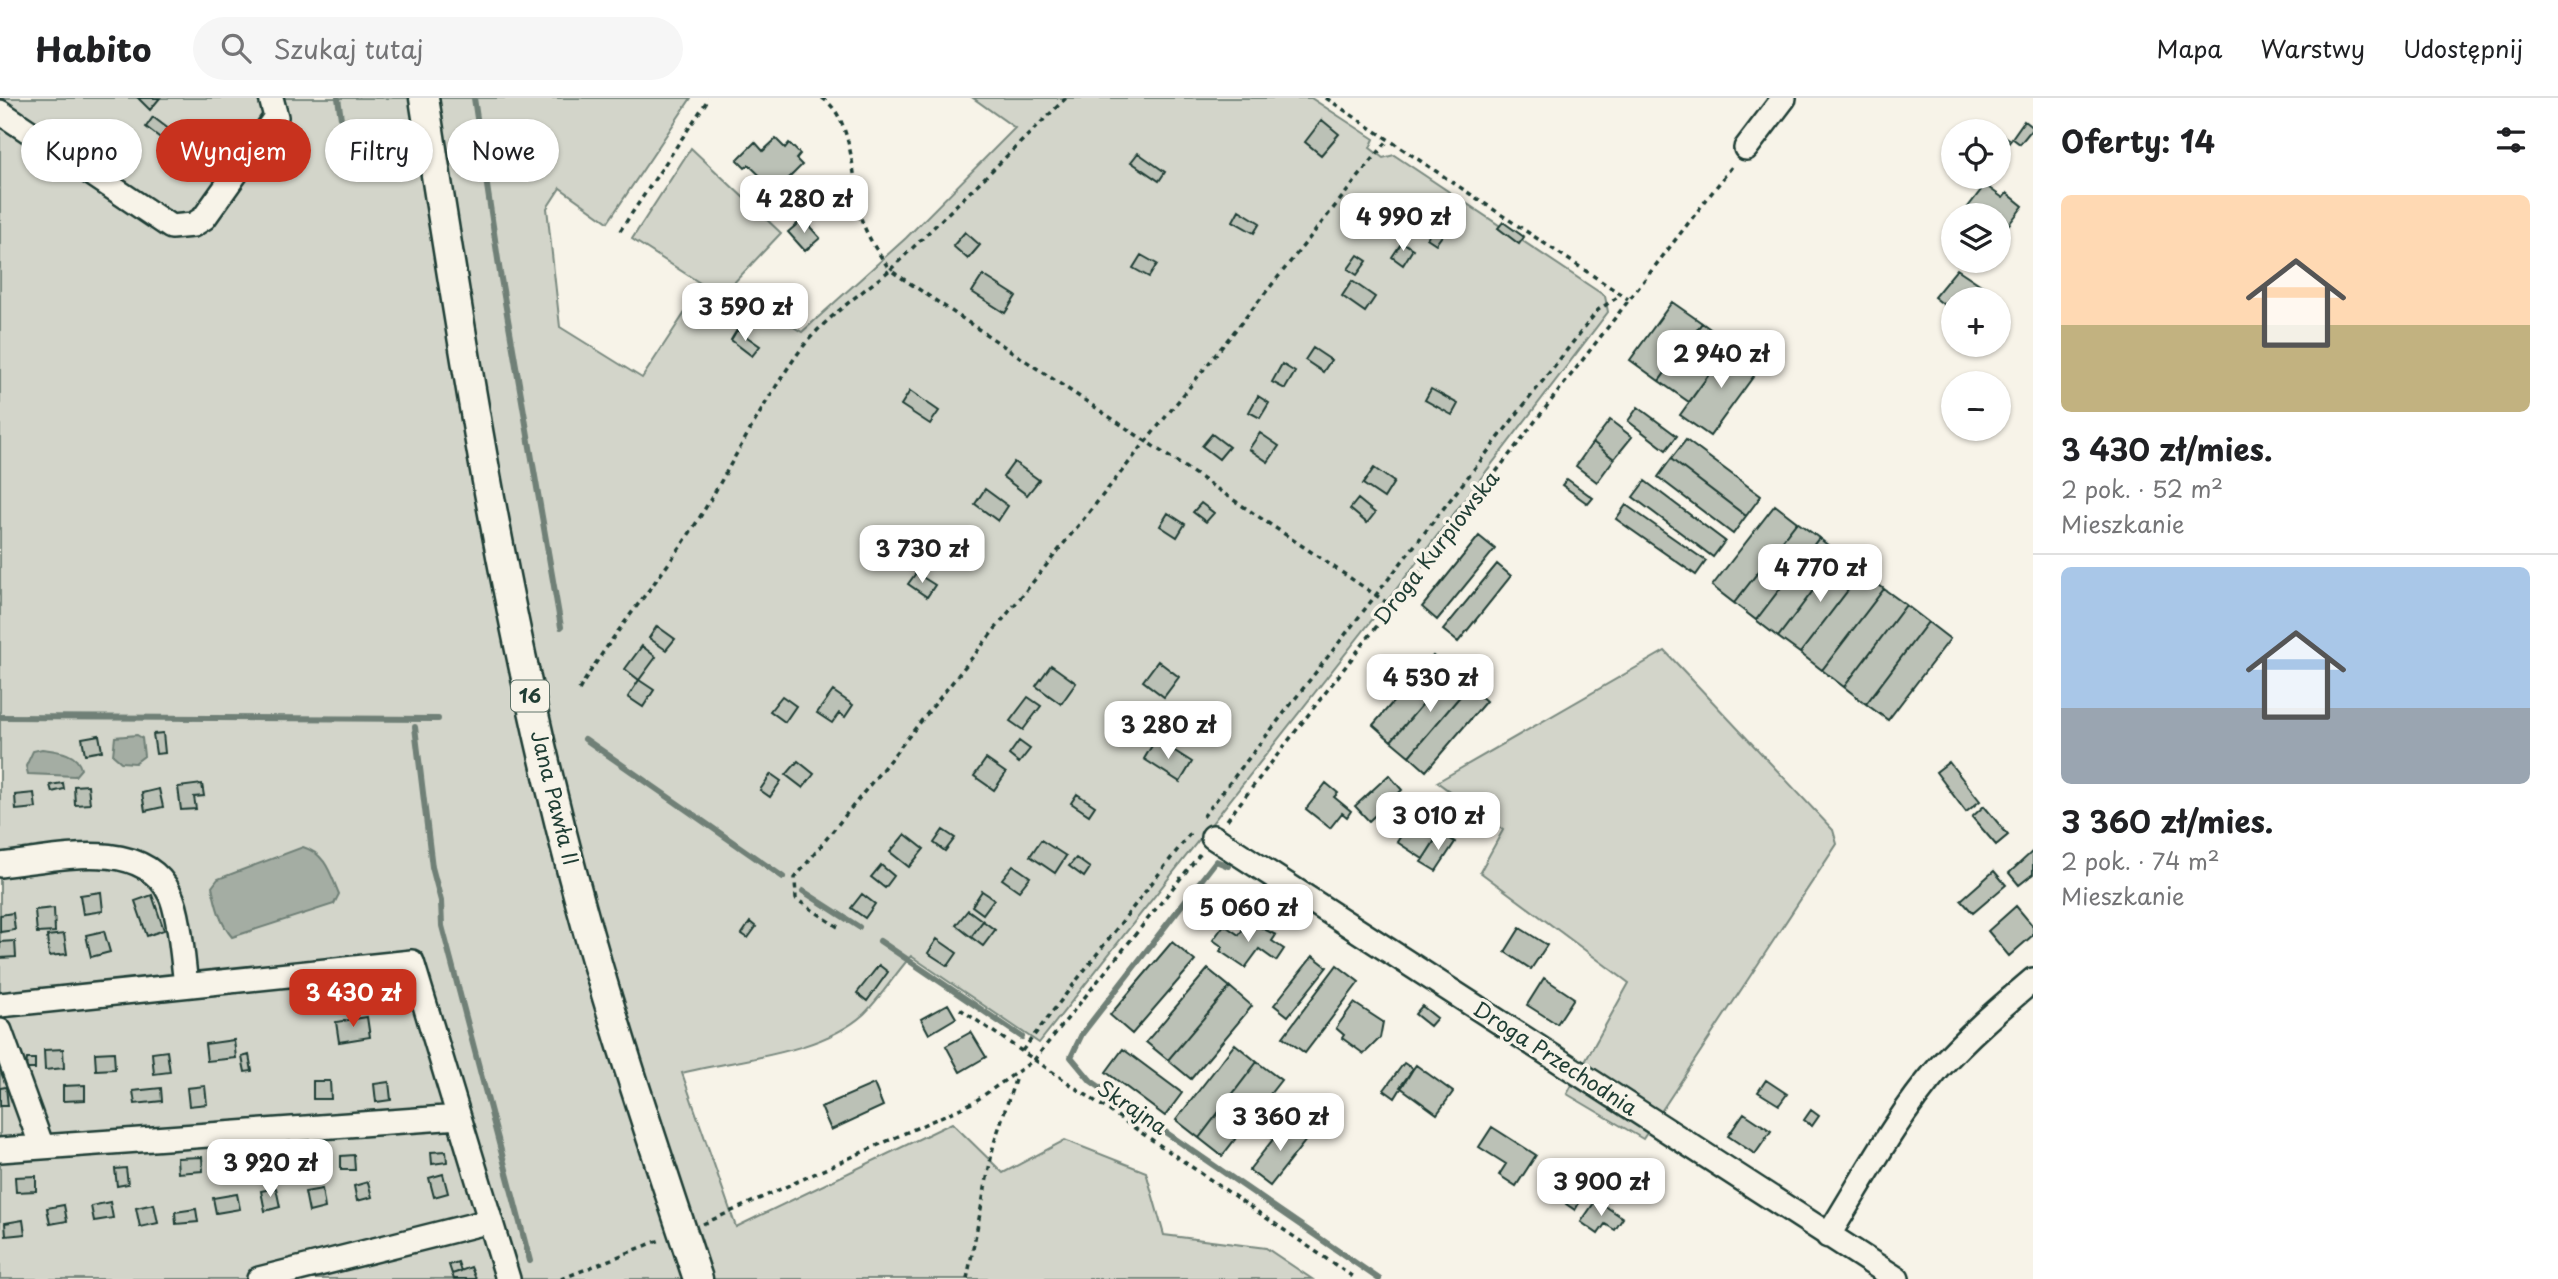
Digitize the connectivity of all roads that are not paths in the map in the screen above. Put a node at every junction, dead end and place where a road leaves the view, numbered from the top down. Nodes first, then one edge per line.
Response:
1 (271, 98) edge
2 (424, 98) edge
3 (1784, 98) edge
4 (0, 112) edge
5 (1746, 148) road end
6 (1213, 837) road end
7 (0, 865) edge
8 (2033, 980) edge
9 (186, 985) junction
10 (0, 1005) edge
11 (0, 1031) edge
12 (459, 1117) junction
13 (42, 1147) junction
14 (0, 1150) edge
15 (490, 1221) junction
16 (1828, 1236) junction
17 (259, 1279) edge
18 (508, 1279) edge
19 (698, 1279) edge
20 (1897, 1279) edge

1 - 4 street
2 - 19 main road, Jana Pawła II / 16
3 - 5 street
6 - 16 street, Droga Przechodnia
7 - 9 street
8 - 16 street
9 - 10 street
9 - 12 street
11 - 13 street
12 - 13 street
12 - 15 street
13 - 14 street
15 - 17 street
15 - 18 street
16 - 20 street, Droga Przechodnia

